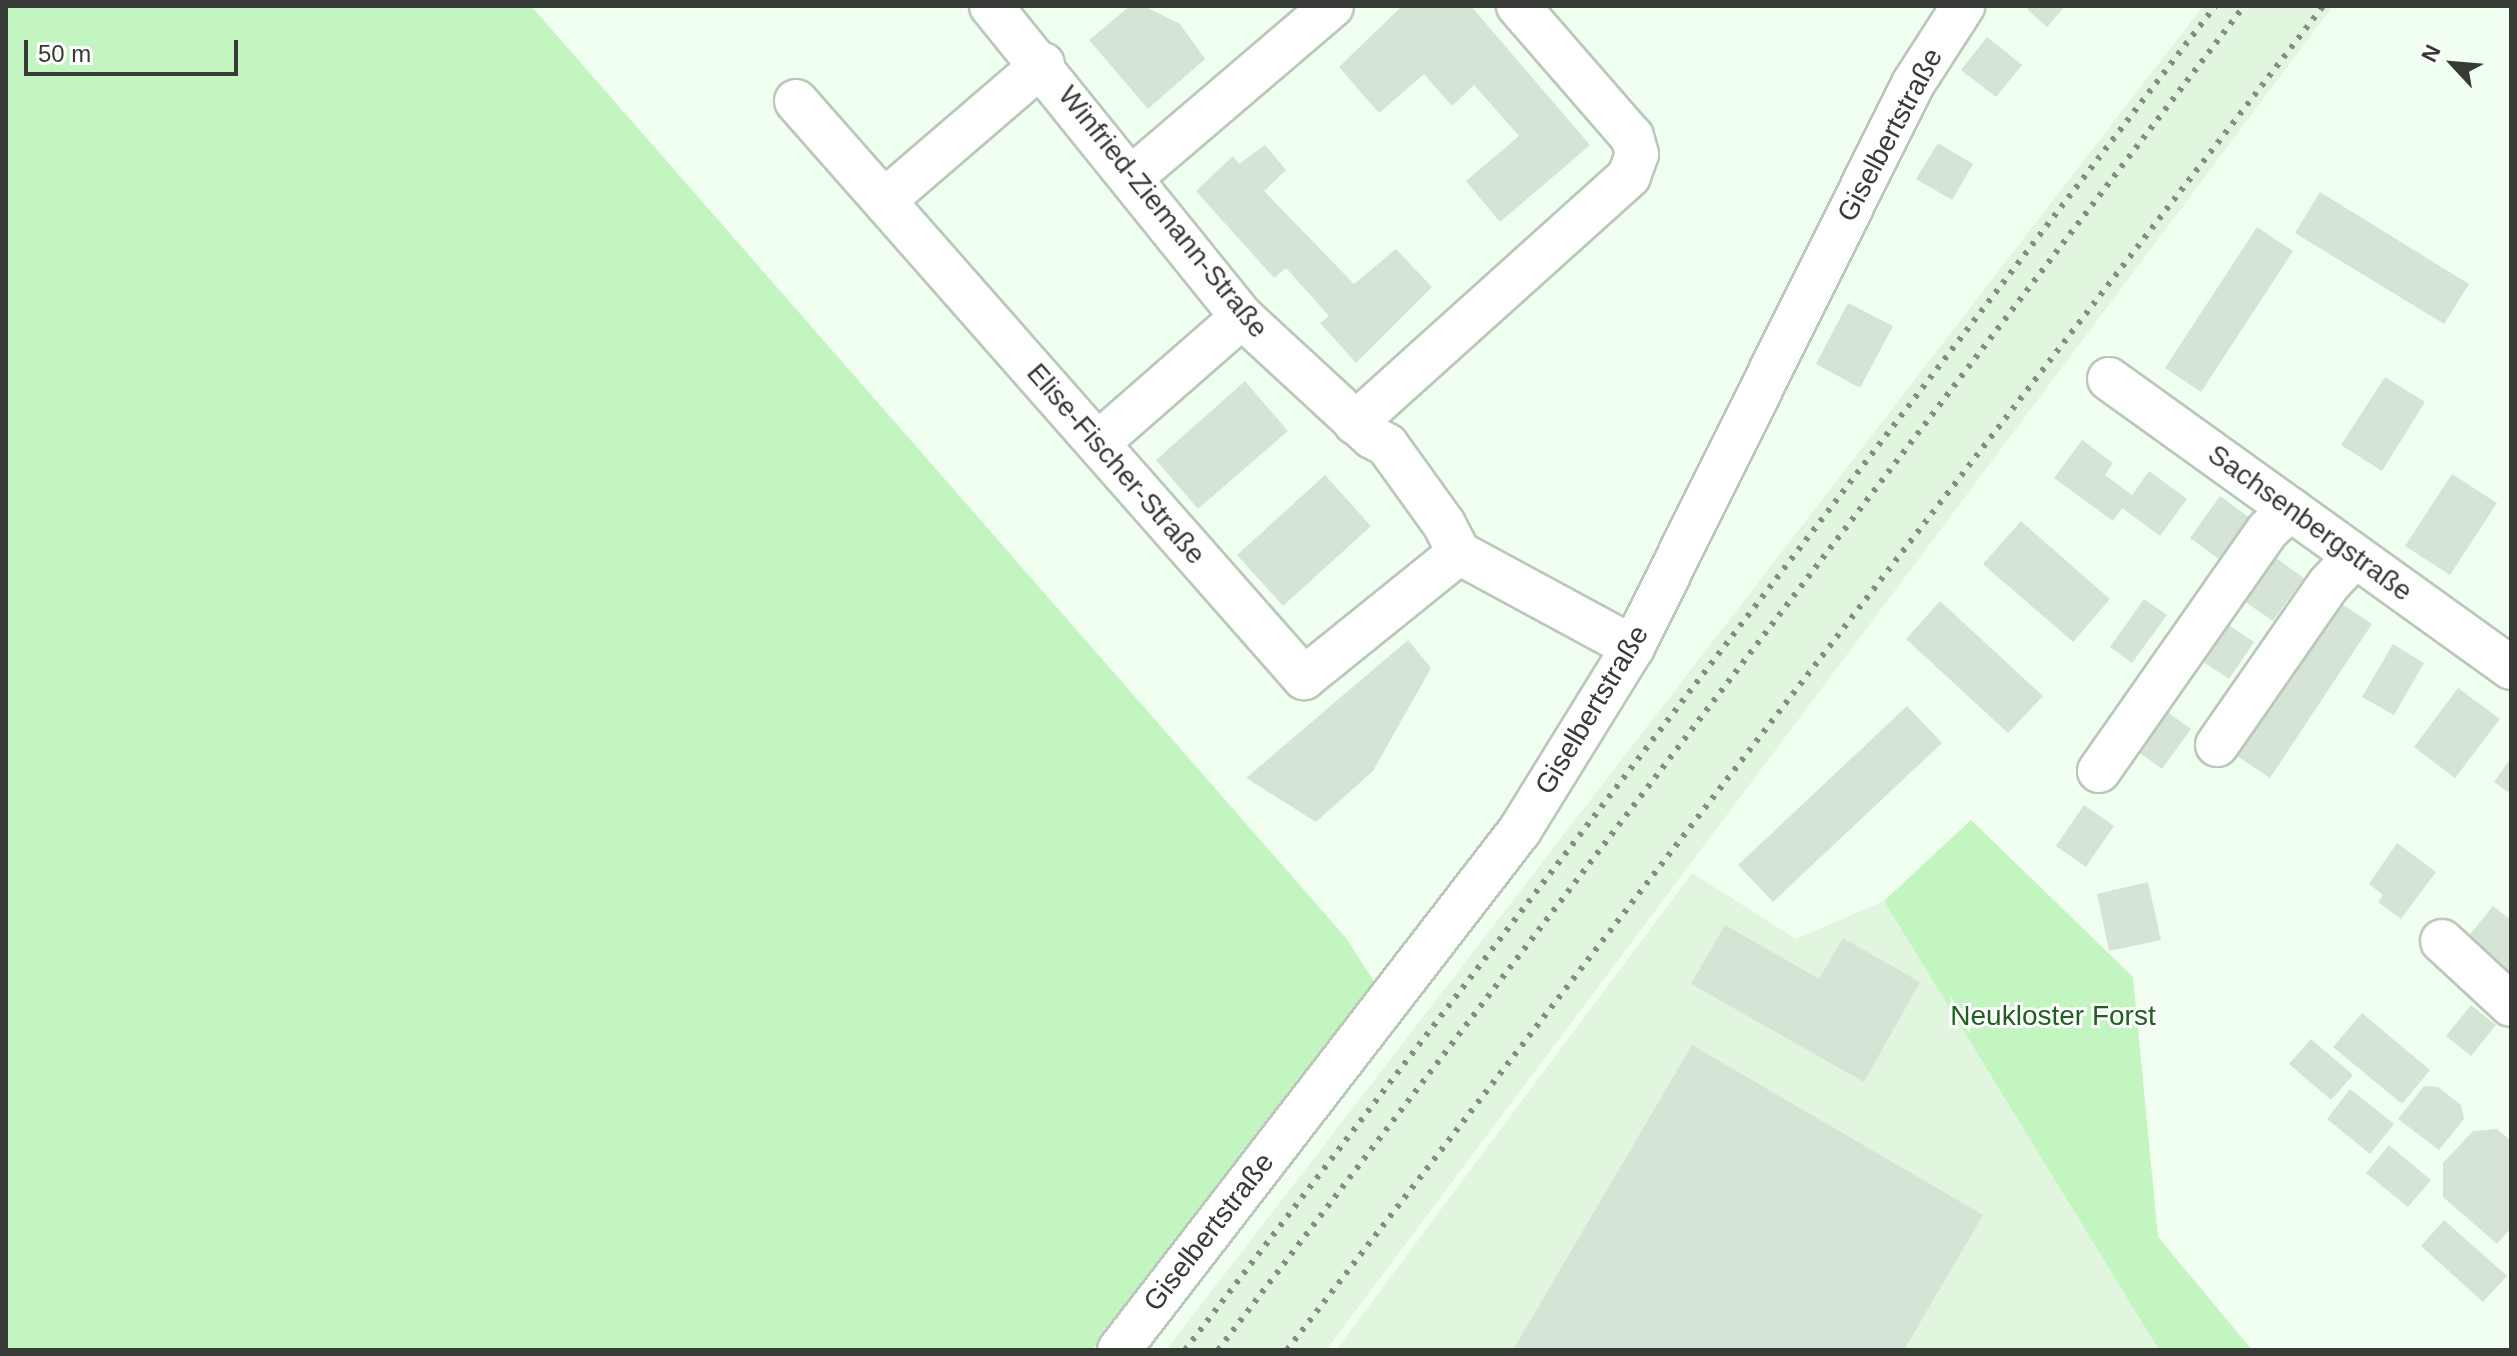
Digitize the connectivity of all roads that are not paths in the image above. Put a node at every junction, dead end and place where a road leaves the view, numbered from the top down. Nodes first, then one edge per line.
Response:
1 (991, 6) edge
2 (1332, 6) edge
3 (1518, 6) edge
4 (1963, 6) edge
5 (1043, 64) junction
6 (796, 101) dead end
7 (1132, 177) junction
8 (886, 199) junction
9 (1242, 317) junction
10 (2109, 379) dead end
11 (1355, 423) junction
12 (1098, 443) junction
13 (2290, 509) junction
14 (1459, 553) junction
15 (2355, 556) junction
16 (1633, 647) junction
17 (2511, 668) edge
18 (2217, 745) dead end
19 (2099, 771) dead end
20 (2442, 941) dead end
21 (2511, 1005) edge
22 (1119, 1350) edge

1 - 5 street, Winfried-Ziemann-Straße
2 - 7 street
3 - 11 street
4 - 16 street, Giselbertstraße
5 - 7 street, Winfried-Ziemann-Straße
5 - 8 street
6 - 8 street, Elise-Fischer-Straße
7 - 9 street, Winfried-Ziemann-Straße
8 - 12 street, Elise-Fischer-Straße
9 - 11 street, Winfried-Ziemann-Straße
9 - 12 street
10 - 13 street, Sachsenbergstraße
11 - 14 street, Winfried-Ziemann-Straße
12 - 14 street, Elise-Fischer-Straße
13 - 15 street, Sachsenbergstraße
13 - 19 street
14 - 16 street
15 - 17 street, Sachsenbergstraße
15 - 18 street
16 - 22 street, Giselbertstraße
20 - 21 street

